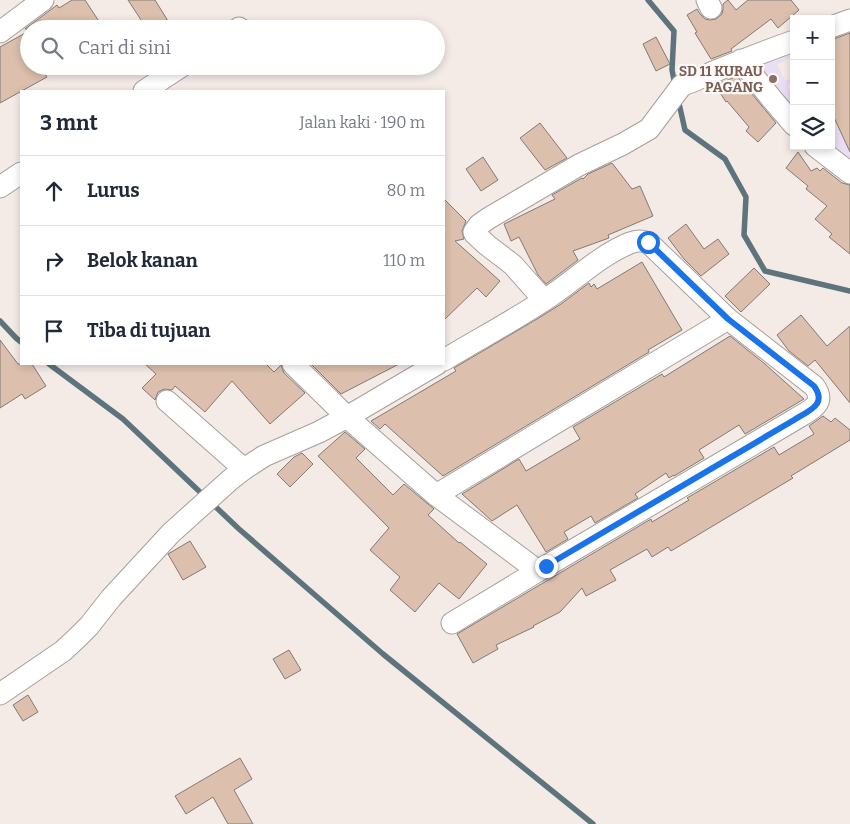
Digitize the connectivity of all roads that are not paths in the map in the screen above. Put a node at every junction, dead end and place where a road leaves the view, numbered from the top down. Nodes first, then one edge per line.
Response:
1 (43, 0) edge
2 (850, 20) edge
3 (835, 26) edge
4 (0, 32) edge
5 (790, 42) edge
6 (742, 60) junction
7 (168, 75) edge
8 (146, 90) edge
9 (790, 119) edge
10 (820, 150) edge
11 (850, 173) edge
12 (20, 174) edge
13 (0, 187) edge
14 (544, 300) junction
15 (728, 319) junction
16 (445, 359) edge
17 (294, 365) edge
18 (435, 365) edge
19 (167, 401) dead end
20 (347, 417) junction
21 (237, 474) junction
22 (436, 496) junction
23 (538, 571) junction
24 (452, 623) dead end
25 (0, 694) edge

1 - 4 street
2 - 3 street
5 - 6 street
6 - 9 street
6 - 14 street
7 - 8 street
10 - 11 street
12 - 13 street
14 - 15 street
14 - 16 street
15 - 22 street
15 - 23 street
17 - 20 street
18 - 20 street
19 - 21 street
20 - 21 street
20 - 22 street
21 - 25 street
22 - 23 street
23 - 24 street

